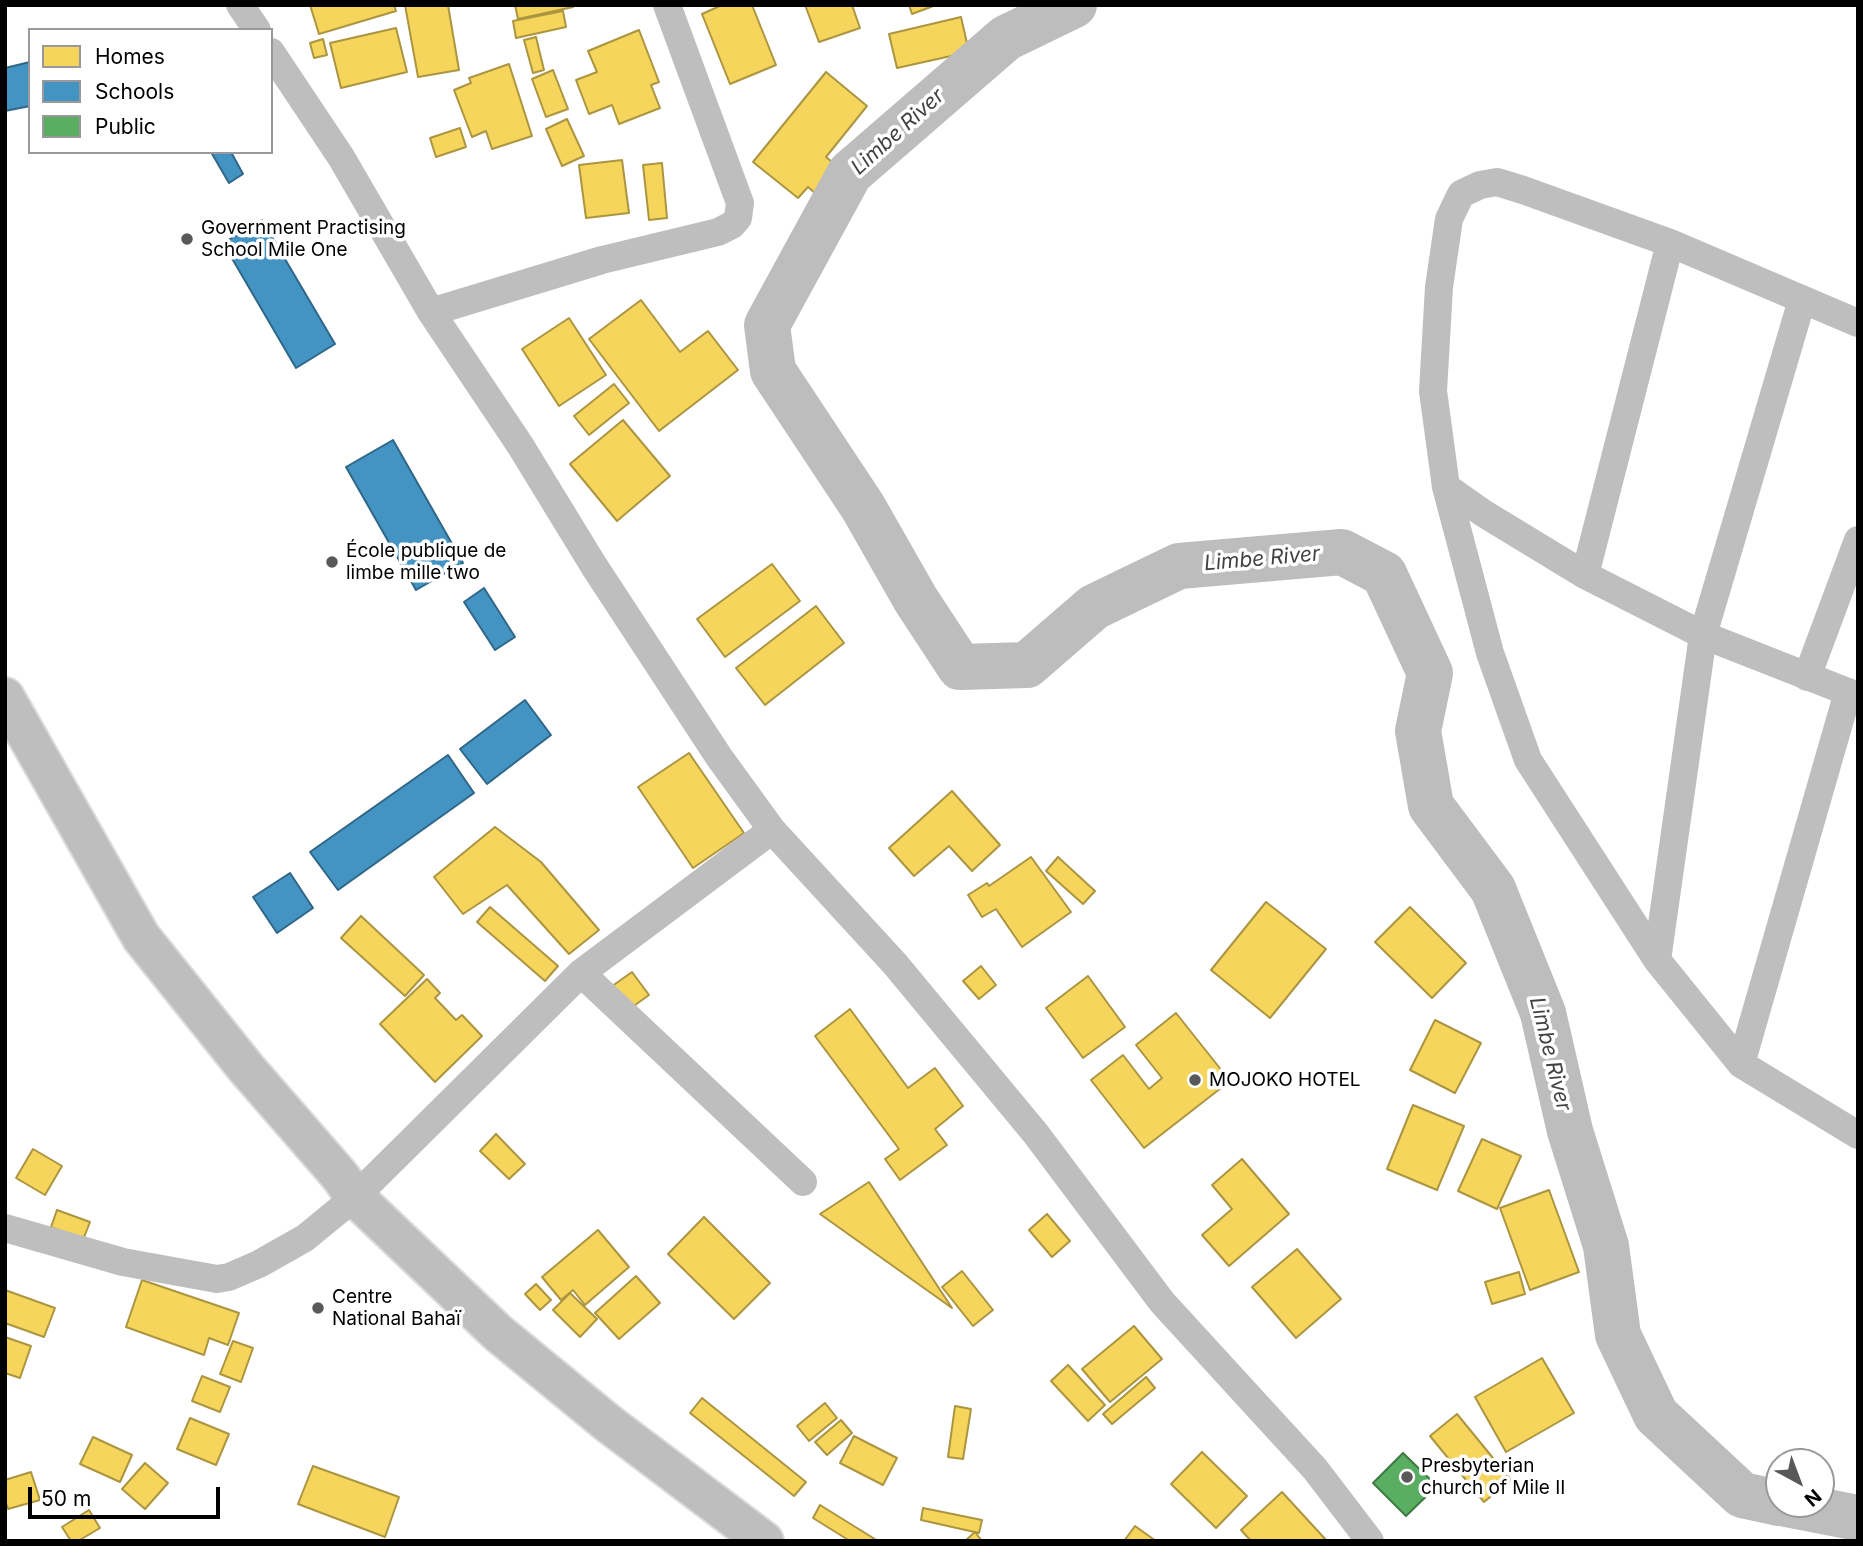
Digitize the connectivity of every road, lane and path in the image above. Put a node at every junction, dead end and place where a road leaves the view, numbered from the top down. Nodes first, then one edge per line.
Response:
1 (240, 5) edge
2 (667, 5) edge
3 (256, 28) edge
4 (273, 55) edge
5 (1670, 243) junction
6 (1802, 300) junction
7 (431, 312) junction
8 (1858, 323) edge
9 (1446, 487) junction
10 (1858, 540) edge
11 (1585, 575) junction
12 (1703, 635) junction
13 (1807, 677) junction
14 (1853, 694) edge
15 (5, 697) edge
16 (772, 830) junction
17 (1657, 960) junction
18 (581, 973) junction
19 (1741, 1063) junction
20 (1858, 1135) edge
21 (803, 1182) dead end
22 (355, 1197) junction
23 (5, 1228) edge
24 (764, 1541) edge
25 (1370, 1541) edge

1 - 3 street
2 - 7 street
4 - 7 street
5 - 6 street
5 - 9 street
5 - 11 street
6 - 8 street
6 - 12 street
7 - 16 street
9 - 11 street
9 - 17 street
10 - 13 street
11 - 12 street
12 - 13 street
12 - 17 street
13 - 14 street
14 - 19 street
15 - 22 highway
16 - 18 street
16 - 25 street
17 - 19 street
18 - 21 street
18 - 22 street
19 - 20 street
22 - 23 street
22 - 24 highway

